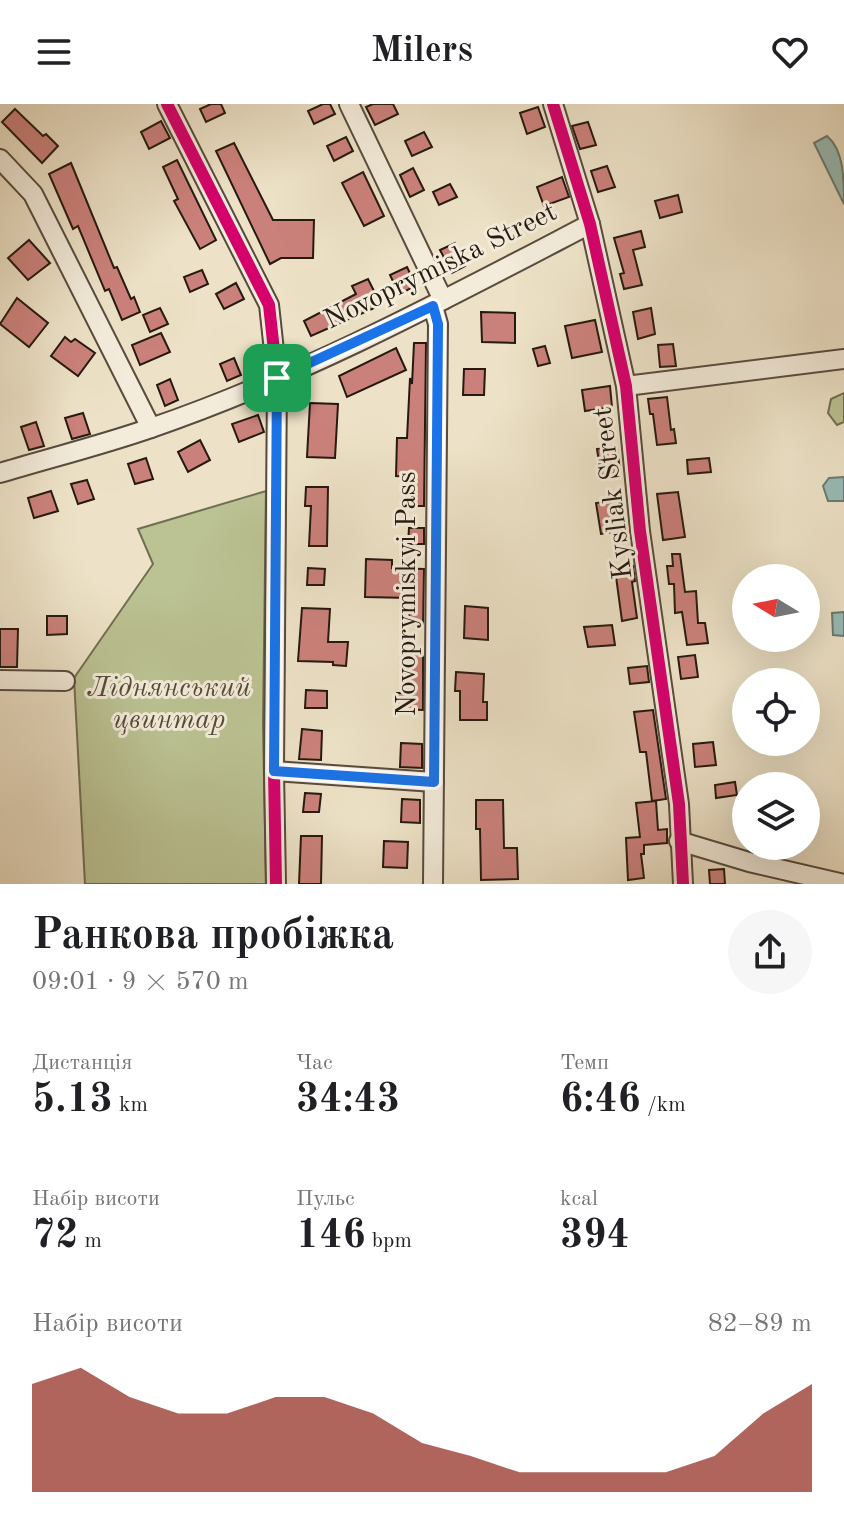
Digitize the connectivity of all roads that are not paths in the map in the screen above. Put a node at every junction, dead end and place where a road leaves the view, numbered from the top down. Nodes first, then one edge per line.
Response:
1 (167, 104) edge
2 (349, 104) edge
3 (553, 104) edge
4 (0, 159) edge
5 (590, 224) junction
6 (438, 303) junction
7 (844, 359) edge
8 (277, 378) junction
9 (626, 386) junction
10 (151, 428) junction
11 (0, 473) edge
12 (0, 680) edge
13 (65, 681) dead end
14 (274, 771) junction
15 (434, 782) junction
16 (679, 841) junction
17 (276, 884) edge
18 (433, 884) edge
19 (683, 884) edge
20 (844, 884) edge

1 - 8 street
2 - 6 street, Novoprymiskyi Pass
3 - 5 street, Kysliak Street
4 - 10 street
5 - 6 street, Novoprymiska Street
5 - 9 street, Kysliak Street
6 - 8 street, Novoprymiska Street
6 - 15 street, Novoprymiskyi Pass
7 - 9 street
8 - 10 street, Novoprymiska Street
8 - 14 street
9 - 16 street, Kysliak Street
10 - 11 street, Novoprymiska Street
12 - 13 street
14 - 15 street
14 - 17 street
15 - 18 street, Novoprymiskyi Pass
16 - 19 street, Kysliak Street
16 - 20 street

